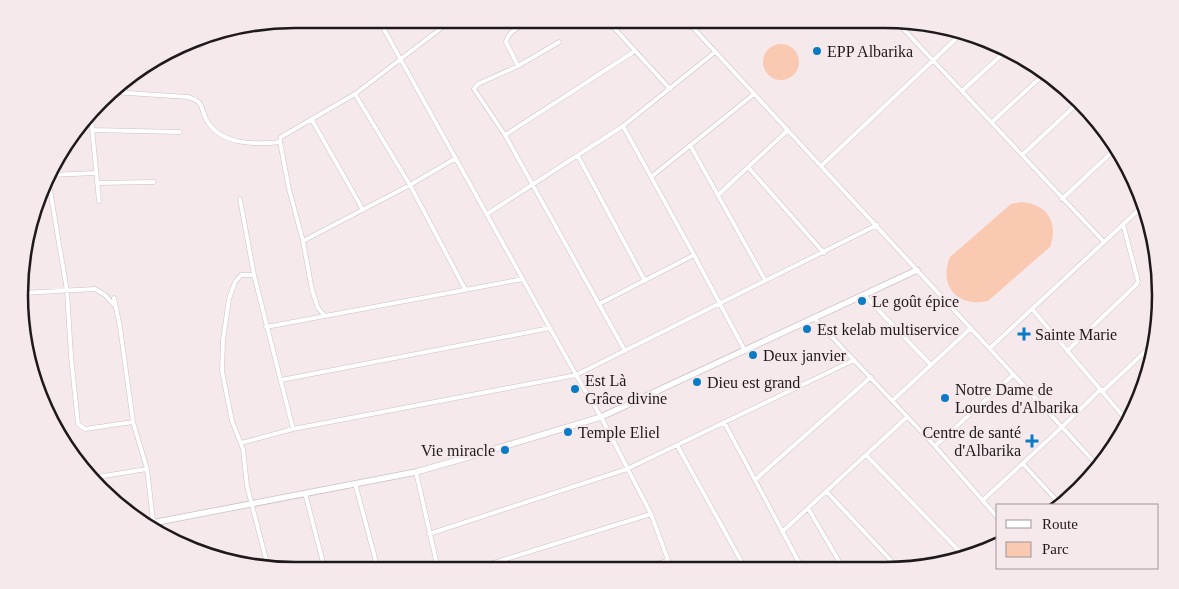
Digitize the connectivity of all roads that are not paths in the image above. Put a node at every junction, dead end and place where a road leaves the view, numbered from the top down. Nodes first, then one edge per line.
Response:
1 (383, 28) edge
2 (442, 28) edge
3 (518, 28) edge
4 (614, 28) edge
5 (693, 28) edge
6 (905, 30) edge
7 (957, 38) edge
8 (560, 42) dead end
9 (635, 51) junction
10 (715, 52) junction
11 (1001, 54) edge
12 (402, 60) junction
13 (933, 60) junction
14 (518, 66) junction
15 (1040, 78) edge
16 (125, 89) edge
17 (670, 89) junction
18 (962, 90) junction
19 (121, 92) edge
20 (125, 92) junction
21 (355, 94) junction
22 (754, 94) junction
23 (1073, 106) edge
24 (312, 120) junction
25 (92, 121) edge
26 (992, 122) junction
27 (623, 126) junction
28 (93, 130) junction
29 (788, 130) junction
30 (180, 132) dead end
31 (505, 135) junction
32 (280, 142) junction
33 (690, 145) junction
34 (1111, 153) edge
35 (578, 156) junction
36 (1022, 156) junction
37 (456, 158) junction
38 (821, 166) junction
39 (748, 167) junction
40 (96, 173) junction
41 (55, 176) edge
42 (651, 177) junction
43 (154, 182) dead end
44 (97, 183) junction
45 (410, 185) junction
46 (533, 185) junction
47 (50, 188) edge
48 (718, 195) junction
49 (240, 199) dead end
50 (1062, 199) junction
51 (99, 201) dead end
52 (363, 210) junction
53 (1138, 211) edge
54 (487, 214) junction
55 (1123, 224) junction
56 (877, 226) junction
57 (303, 241) junction
58 (1104, 242) junction
59 (824, 252) junction
60 (694, 255) junction
61 (917, 270) junction
62 (254, 275) junction
63 (523, 279) junction
64 (765, 280) junction
65 (645, 281) junction
66 (465, 289) junction
67 (67, 292) junction
68 (28, 293) edge
69 (864, 295) junction
70 (114, 298) dead end
71 (719, 303) junction
72 (599, 304) junction
73 (115, 306) junction
74 (1032, 309) junction
75 (325, 316) junction
76 (814, 318) junction
77 (266, 327) junction
78 (550, 328) junction
79 (971, 328) junction
80 (990, 348) junction
81 (625, 350) junction
82 (744, 351) junction
83 (1067, 351) junction
84 (1145, 352) edge
85 (854, 360) junction
86 (931, 365) junction
87 (576, 375) junction
88 (1012, 375) junction
89 (871, 377) junction
90 (281, 380) junction
91 (1102, 390) junction
92 (892, 401) junction
93 (1123, 415) edge
94 (601, 417) junction
95 (907, 417) junction
96 (133, 422) junction
97 (724, 422) junction
98 (1062, 427) junction
99 (292, 429) junction
100 (241, 442) junction
101 (677, 445) junction
102 (935, 446) junction
103 (866, 455) junction
104 (1093, 461) edge
105 (1023, 464) junction
106 (146, 469) junction
107 (627, 469) junction
108 (416, 472) junction
109 (100, 477) edge
110 (755, 480) junction
111 (356, 483) junction
112 (827, 492) junction
113 (305, 493) junction
114 (1056, 499) edge
115 (983, 500) junction
116 (252, 503) junction
117 (808, 510) junction
118 (651, 514) junction
119 (996, 516) edge
120 (151, 520) edge
121 (157, 524) edge
122 (782, 532) junction
123 (429, 534) junction
124 (959, 551) edge
125 (266, 560) edge
126 (668, 560) joint
127 (323, 562) edge
128 (376, 562) edge
129 (436, 562) edge
130 (497, 562) edge
131 (663, 562) edge
132 (742, 562) edge
133 (799, 562) edge
134 (839, 562) edge
135 (892, 562) edge

1 - 12 street
2 - 12 street
3 - 14 street
4 - 9 street
5 - 10 street
6 - 13 street
7 - 13 street
8 - 14 street
9 - 17 street
9 - 31 street
10 - 17 street
10 - 22 street
11 - 18 street
12 - 21 street
12 - 37 street
13 - 18 street
13 - 38 street
14 - 31 street
15 - 26 street
16 - 20 street
17 - 27 street
18 - 26 street
19 - 20 street
20 - 32 street
21 - 24 street
21 - 45 street
22 - 29 street
22 - 33 street
23 - 36 street
24 - 32 street
24 - 52 street
25 - 28 street
26 - 36 street
27 - 35 street
27 - 42 street
28 - 30 street
28 - 40 street
29 - 38 street
29 - 39 street
31 - 46 street
32 - 57 street
33 - 42 street
33 - 48 street
34 - 50 street
35 - 46 street
35 - 65 street
36 - 50 street
37 - 45 street
37 - 54 street
38 - 56 street
39 - 48 street
39 - 59 street
40 - 41 street
40 - 44 street
42 - 60 street
43 - 44 street
44 - 51 street
45 - 52 street
45 - 66 street
46 - 54 street
46 - 72 street
47 - 67 street
48 - 64 street
49 - 62 street
50 - 58 street
52 - 57 street
53 - 55 street
54 - 63 street
55 - 58 street
55 - 83 street
56 - 59 street
56 - 61 street
57 - 75 street
58 - 74 street
59 - 64 street
60 - 65 street
60 - 71 street
61 - 69 street
61 - 79 street
62 - 77 street
62 - 100 street
63 - 66 street
63 - 78 street
64 - 71 street
65 - 72 street
66 - 75 street
67 - 68 street
67 - 73 street
67 - 96 street
69 - 76 street
69 - 86 street
70 - 73 street
71 - 81 street
71 - 82 street
72 - 81 street
73 - 96 street
74 - 80 street
74 - 83 street
75 - 77 street
76 - 82 street
76 - 85 street
77 - 90 street
78 - 87 street
78 - 90 street
79 - 80 street
79 - 86 street
80 - 88 street
81 - 87 street
82 - 94 street
83 - 91 street
84 - 91 street
85 - 89 street
85 - 97 street
86 - 92 street
87 - 94 street
87 - 99 street
88 - 98 street
88 - 102 street
89 - 92 street
89 - 110 street
90 - 99 street
91 - 93 street
91 - 98 street
92 - 95 street
94 - 107 street
94 - 108 street
95 - 102 street
95 - 103 street
96 - 106 street
97 - 101 street
97 - 110 street
98 - 104 street
98 - 105 street
99 - 100 street
100 - 116 street
101 - 107 street
101 - 132 street
102 - 115 street
103 - 112 street
103 - 124 street
105 - 114 street
105 - 115 street
106 - 109 street
106 - 120 street
107 - 118 street
107 - 123 street
108 - 111 street
108 - 123 street
110 - 122 street
111 - 113 street
111 - 128 street
112 - 117 street
112 - 135 street
113 - 116 street
113 - 127 street
115 - 119 street
116 - 121 street
116 - 125 street
117 - 122 street
117 - 134 street
118 - 126 street
118 - 130 street
122 - 133 street
123 - 129 street
126 - 131 street

